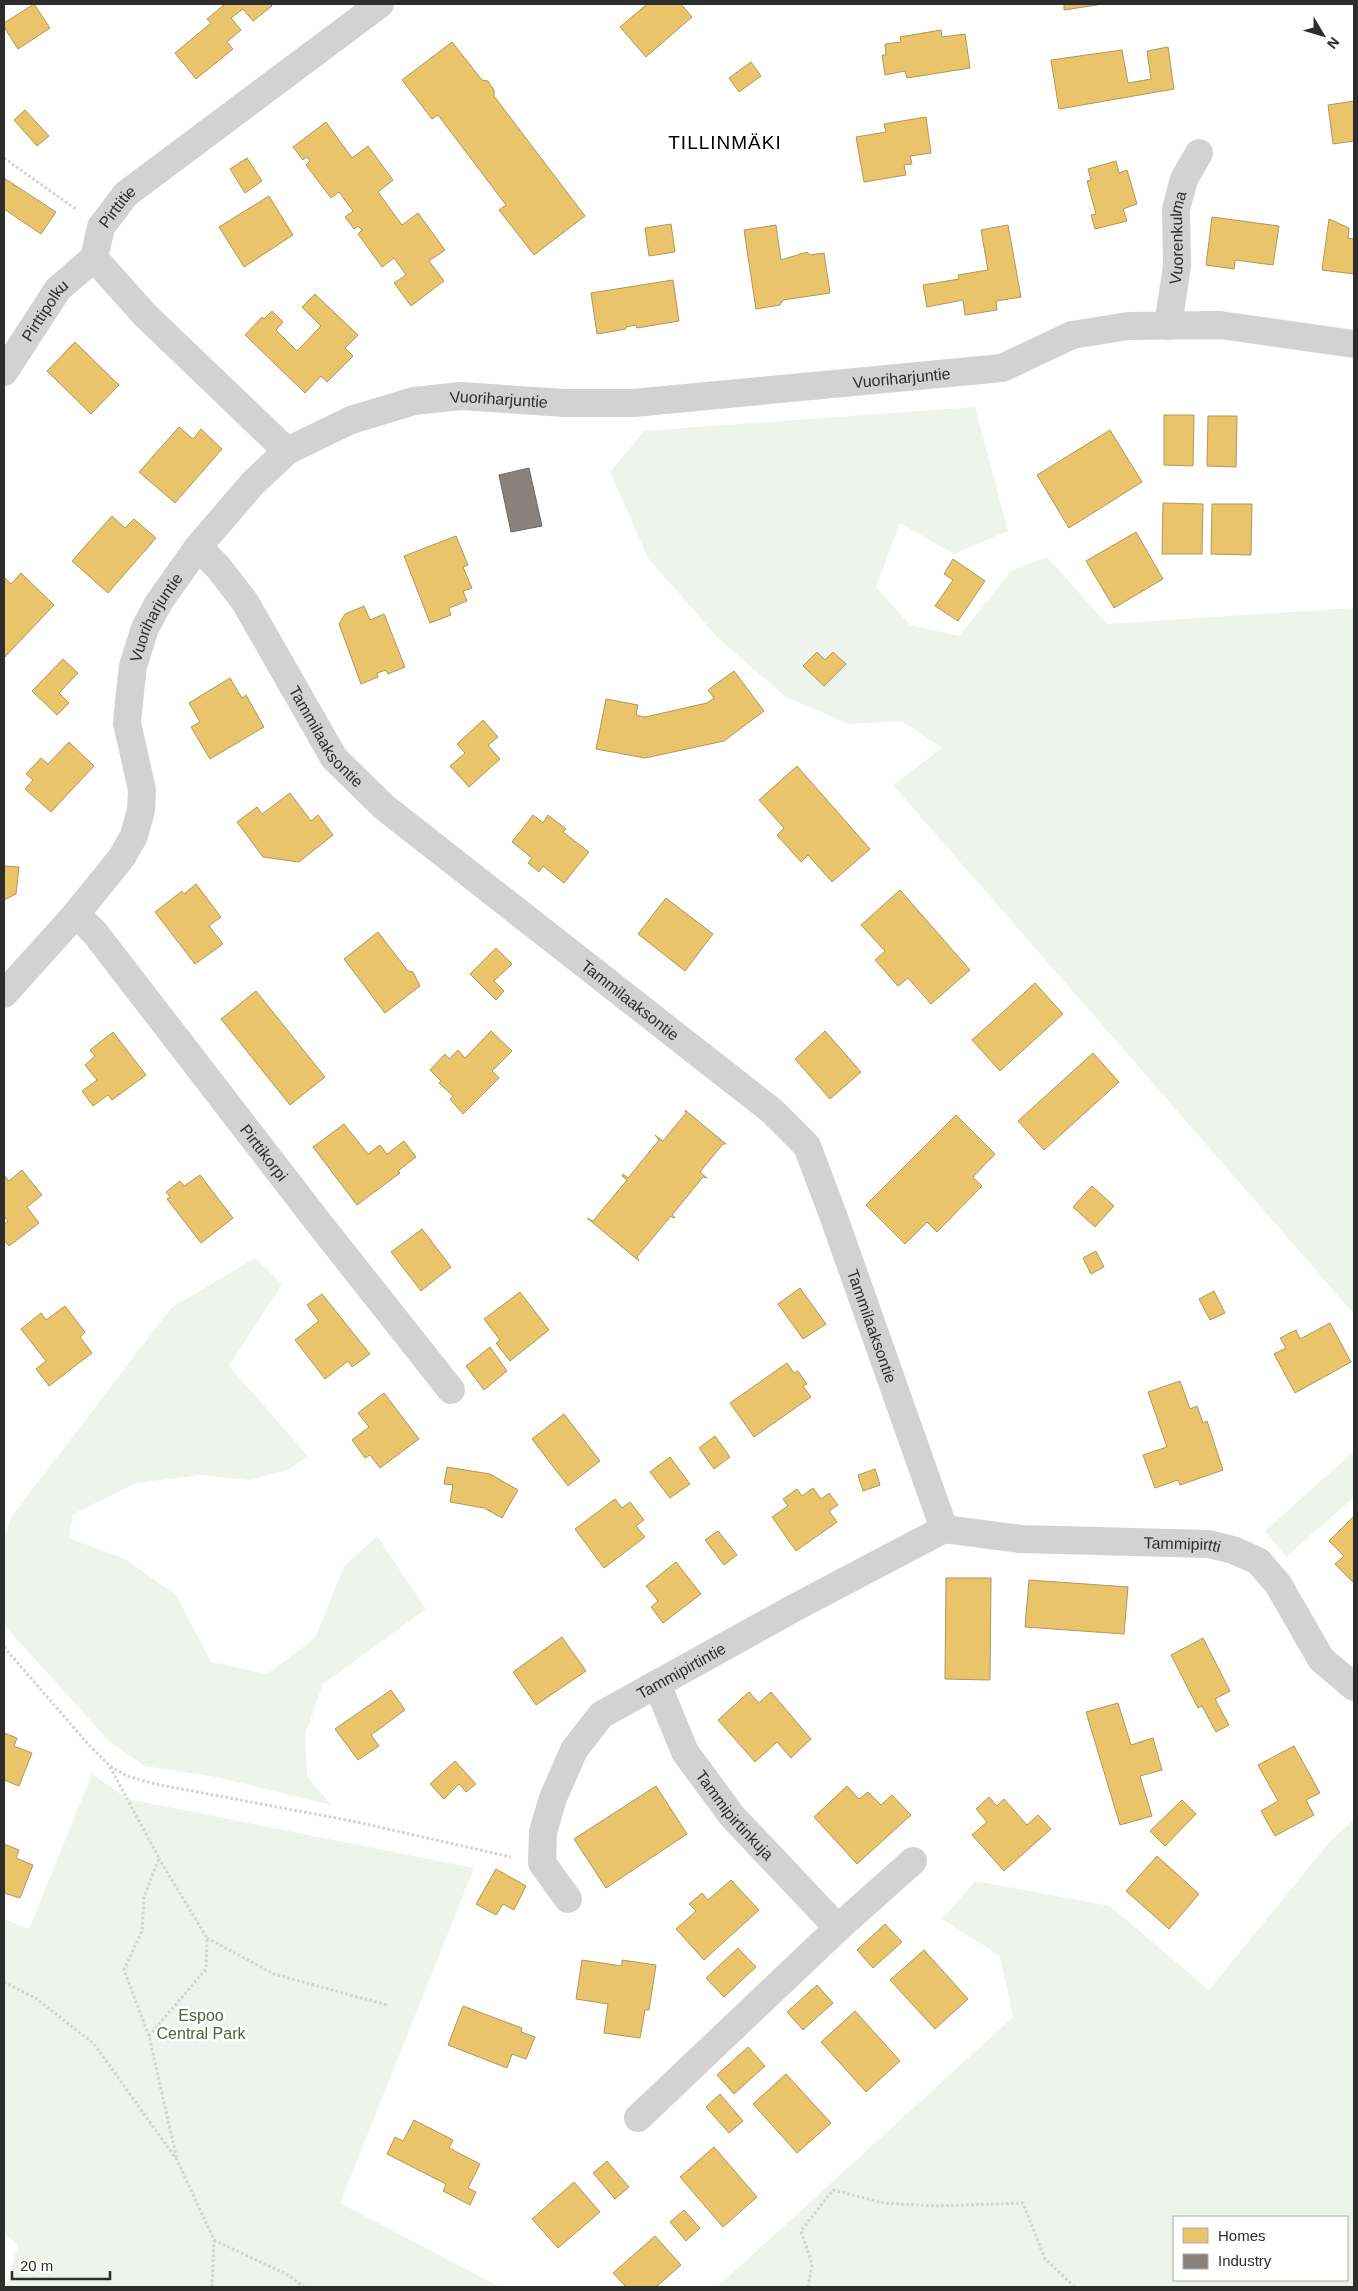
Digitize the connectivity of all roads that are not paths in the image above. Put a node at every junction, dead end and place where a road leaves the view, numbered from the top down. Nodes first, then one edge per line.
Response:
1 (380, 4) edge
2 (1199, 153) dead end
3 (94, 258) junction
4 (1168, 326) junction
5 (1354, 344) edge
6 (4, 372) edge
7 (287, 450) junction
8 (198, 547) junction
9 (76, 914) junction
10 (4, 994) edge
11 (451, 1390) dead end
12 (944, 1529) junction
13 (657, 1684) junction
14 (1354, 1687) edge
15 (913, 1861) dead end
16 (568, 1899) dead end
17 (838, 1928) junction
18 (638, 2118) dead end

1 - 3 street, Pirttitie
2 - 4 street, Vuorenkulma
3 - 6 street, Pirttipolku
3 - 7 street
4 - 5 street, Vuoriharjuntie
4 - 7 street, Vuoriharjuntie
7 - 8 street, Vuoriharjuntie
8 - 9 street, Vuoriharjuntie
8 - 12 street, Tammilaaksontie
9 - 10 street, Vuoriharjuntie
9 - 11 street, Pirttikorpi
12 - 13 street, Tammipirtintie
12 - 14 street, Tammipirtti
13 - 16 street, Tammipirtintie
13 - 17 street, Tammipirtinkuja
15 - 17 street
17 - 18 street

